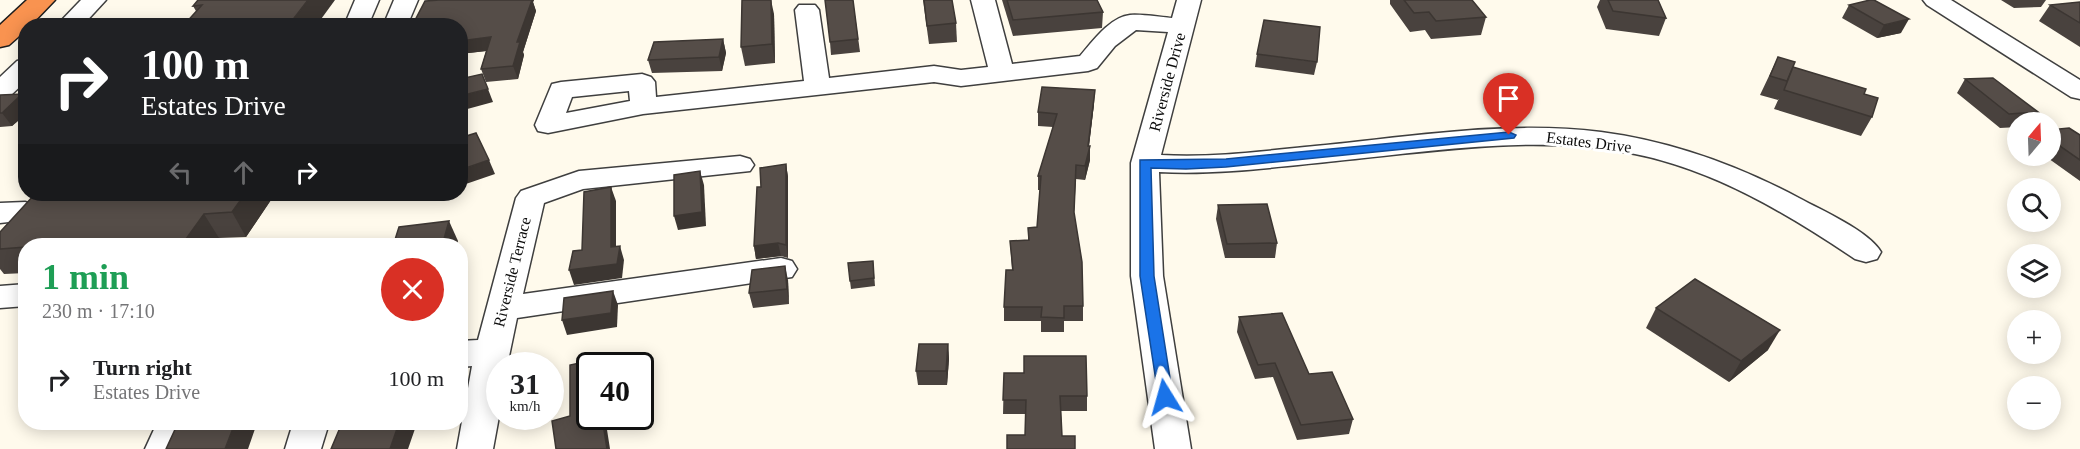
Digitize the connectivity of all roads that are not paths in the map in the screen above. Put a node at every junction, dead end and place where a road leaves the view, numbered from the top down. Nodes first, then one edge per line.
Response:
1 (30, 0) edge
2 (42, 0) edge
3 (94, 0) edge
4 (367, 0) edge
5 (410, 0) edge
6 (983, 0) edge
7 (1935, 0) edge
8 (807, 9) dead end
9 (1127, 11) edge
10 (1186, 13) edge
11 (23, 18) edge
12 (76, 18) edge
13 (359, 18) edge
14 (400, 18) edge
15 (18, 22) edge
16 (0, 39) edge
17 (1002, 73) junction
18 (818, 88) junction
19 (2080, 90) edge
20 (643, 106) dead end
21 (1145, 163) junction
22 (740, 165) dead end
23 (22, 206) edge
24 (0, 241) edge
25 (1866, 252) dead end
26 (781, 269) edge
27 (18, 296) edge
28 (0, 297) edge
29 (503, 308) junction
30 (476, 353) edge
31 (172, 430) edge
32 (309, 430) edge
33 (163, 449) edge
34 (303, 449) edge
35 (475, 449) edge
36 (1173, 449) edge

1 - 2 street
2 - 11 highway
3 - 12 street
4 - 13 street
5 - 14 street
6 - 17 street
7 - 19 street
8 - 18 street
9 - 10 street
9 - 17 street
10 - 21 street, Riverside Drive
15 - 16 highway
17 - 18 street
18 - 20 street
21 - 25 street, Estates Drive
21 - 36 street, Riverside Drive
22 - 29 street, Riverside Terrace
23 - 24 street
26 - 29 street
27 - 28 street
29 - 30 street, Riverside Terrace
30 - 35 street, Riverside Terrace
31 - 33 street
32 - 34 street

